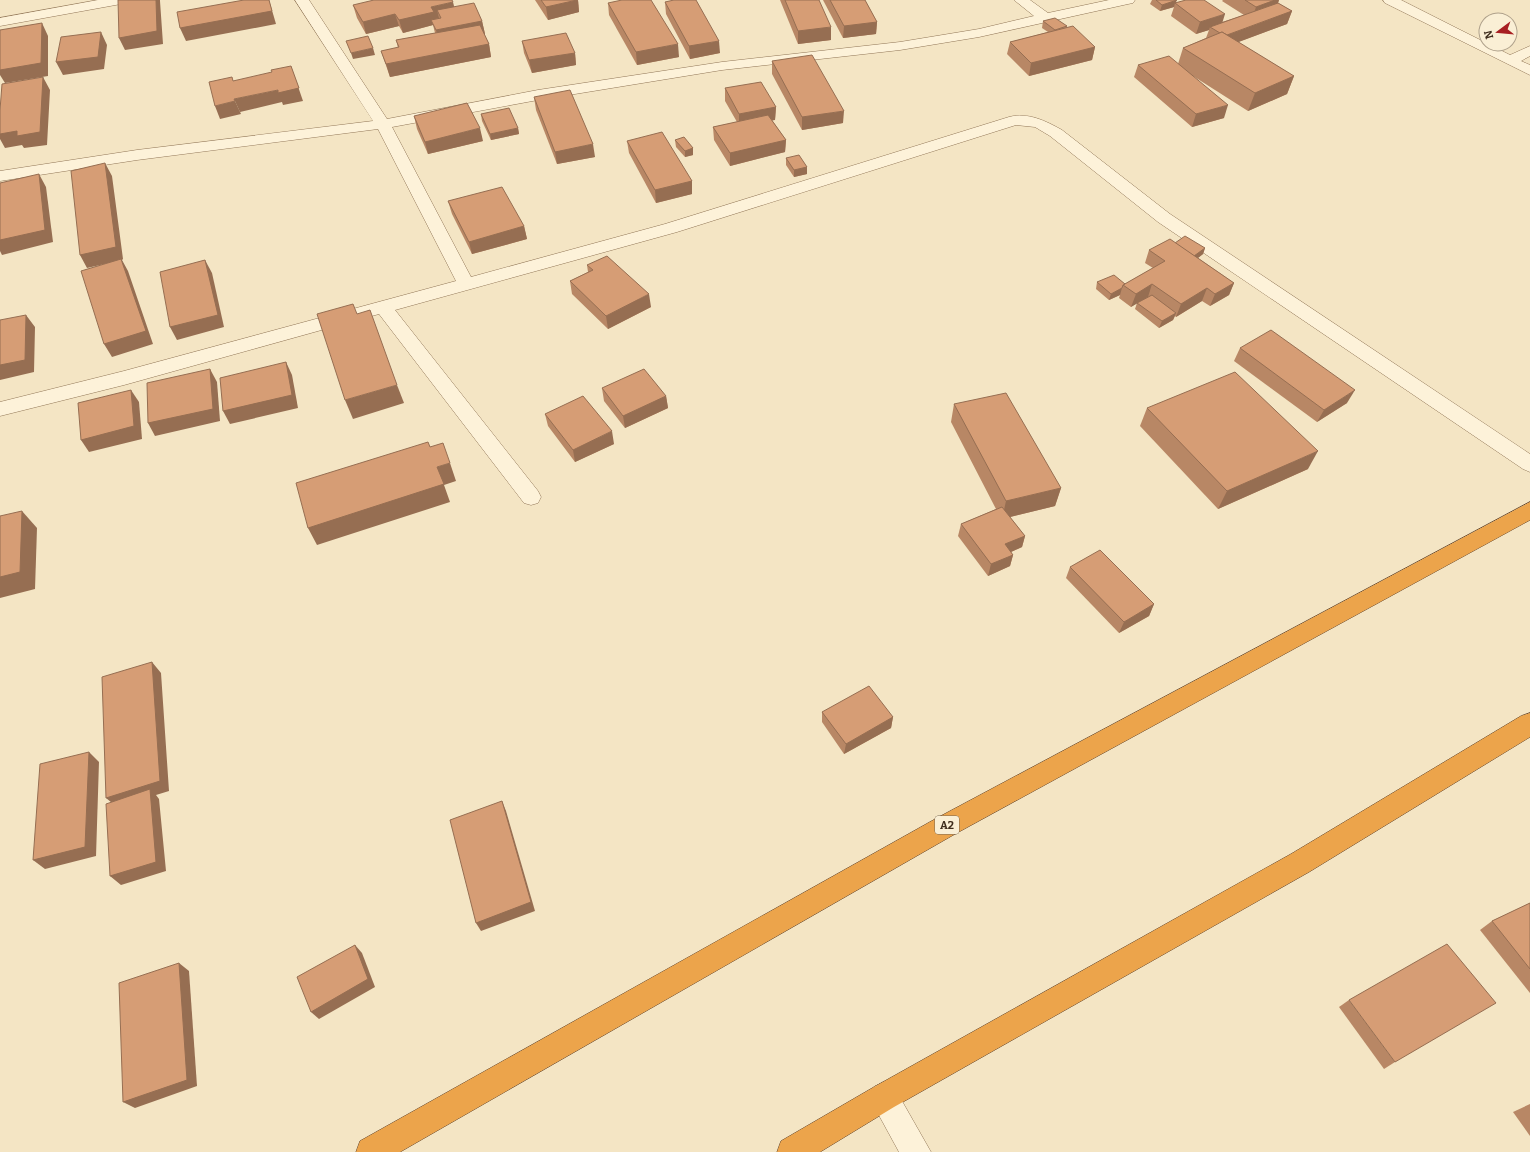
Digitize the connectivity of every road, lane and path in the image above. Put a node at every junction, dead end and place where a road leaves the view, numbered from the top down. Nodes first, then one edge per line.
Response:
1 (121, 0) edge
2 (302, 0) edge
3 (1021, 0) edge
4 (1128, 0) edge
5 (1390, 0) edge
6 (1044, 17) junction
7 (0, 22) edge
8 (1530, 50) edge
9 (1510, 61) junction
10 (1530, 71) edge
11 (383, 124) junction
12 (0, 176) edge
13 (466, 284) junction
14 (383, 307) junction
15 (0, 409) edge
16 (1530, 464) edge
17 (531, 497) dead end
18 (1530, 510) edge
19 (1530, 724) edge
20 (884, 1097) junction
21 (371, 1152) edge
22 (792, 1152) edge
23 (916, 1152) edge

1 - 7 street
2 - 11 street
3 - 6 street
4 - 6 street
5 - 9 street
6 - 11 street
8 - 9 street
9 - 10 street
11 - 12 street
11 - 13 street
13 - 14 street
13 - 16 street
14 - 15 street
14 - 17 street
18 - 21 highway, A2
19 - 20 highway
20 - 22 highway
20 - 23 street

